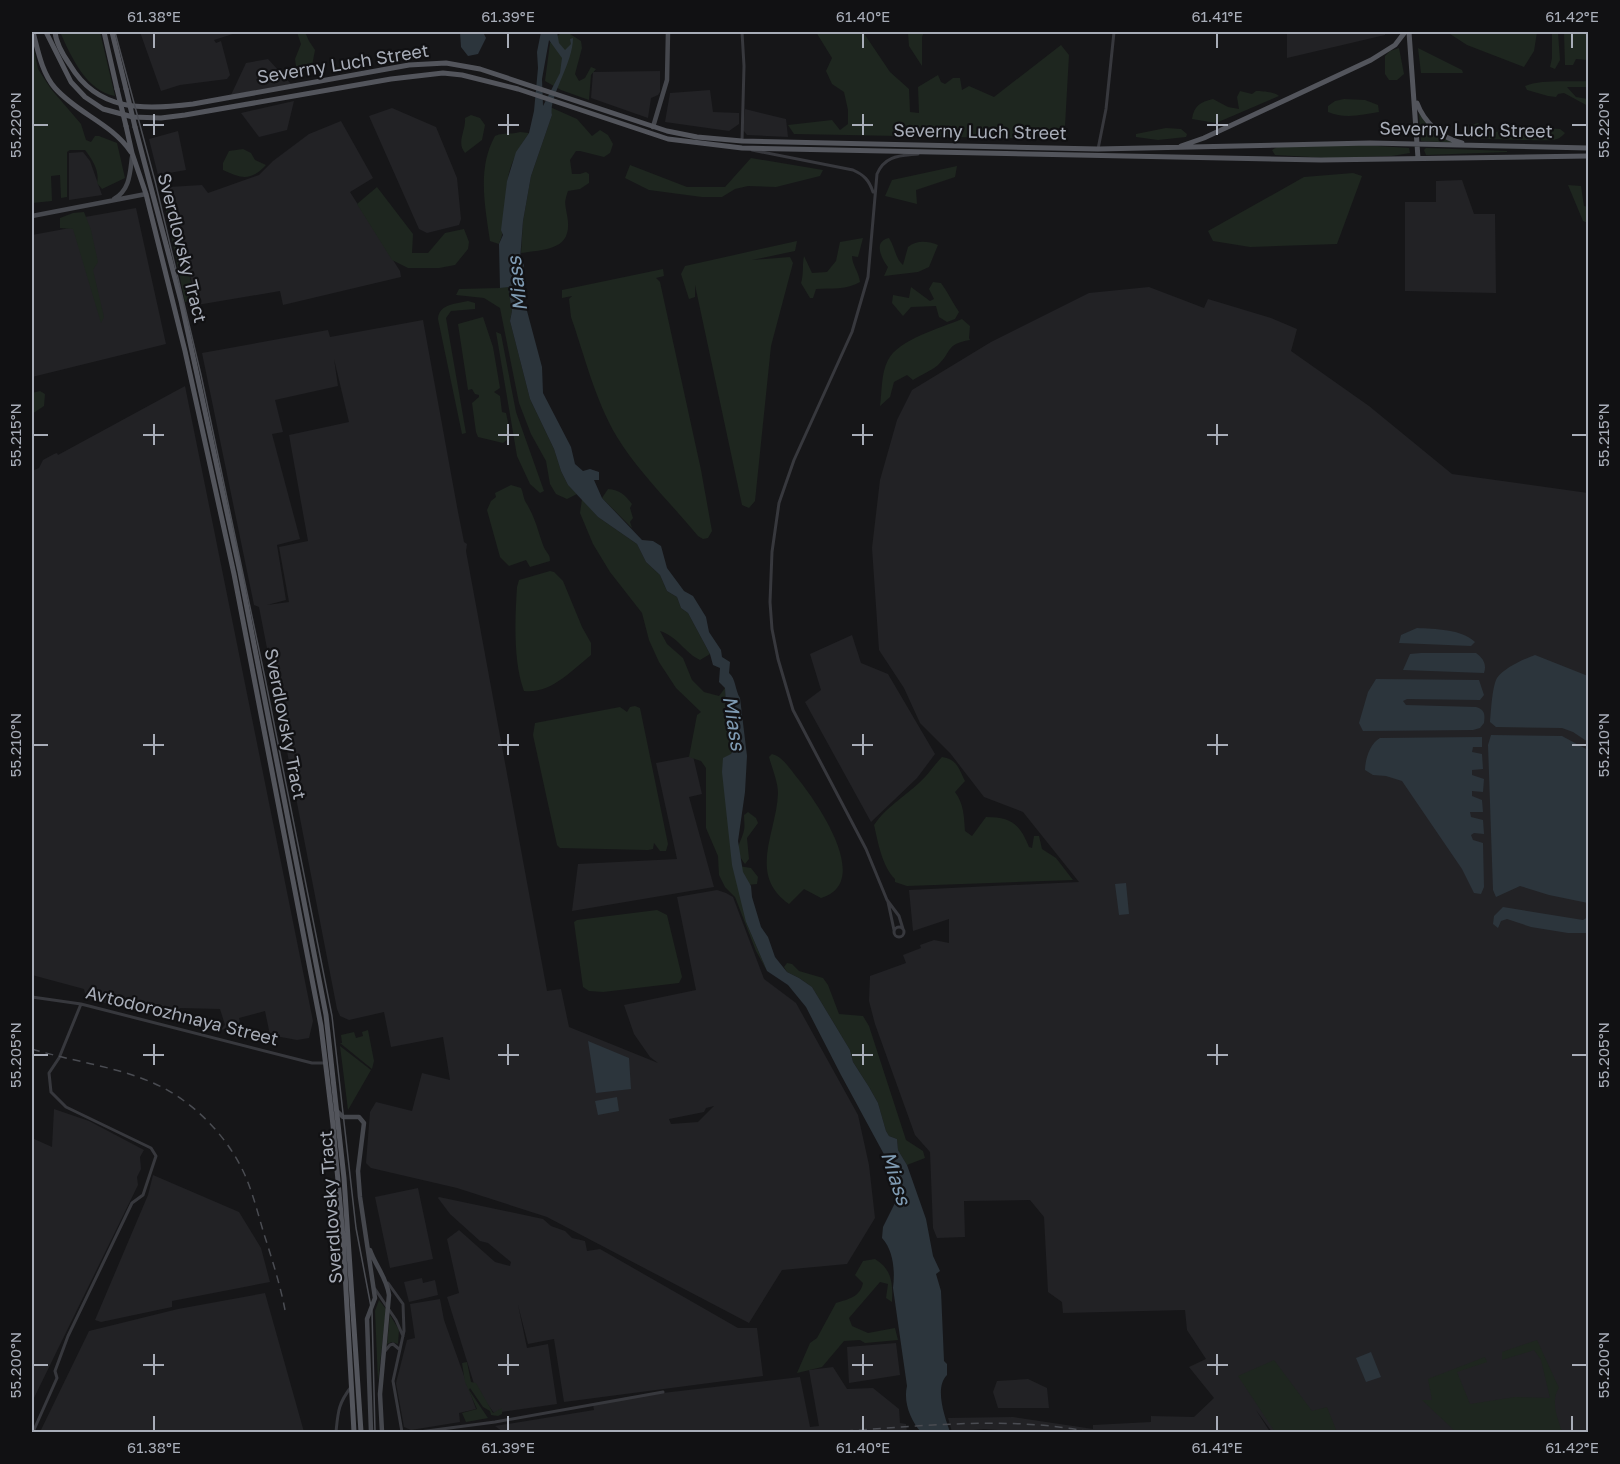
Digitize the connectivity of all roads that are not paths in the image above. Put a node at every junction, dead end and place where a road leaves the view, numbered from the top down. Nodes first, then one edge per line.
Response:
1 (33, 32) edge
2 (46, 32) edge
3 (55, 32) edge
4 (104, 32) edge
5 (112, 32) edge
6 (668, 32) edge
7 (742, 32) edge
8 (1114, 32) edge
9 (1407, 32) edge
10 (1414, 94) junction
11 (653, 127) junction
12 (742, 141) junction
13 (1271, 145) junction
14 (1417, 145) junction
15 (1472, 146) junction
16 (1506, 147) junction
17 (742, 148) junction
18 (1175, 148) junction
19 (1588, 148) edge
20 (1098, 149) junction
21 (132, 153) junction
22 (928, 153) junction
23 (1588, 156) edge
24 (1270, 158) junction
25 (1418, 158) junction
26 (1505, 158) junction
27 (150, 194) junction
28 (874, 195) junction
29 (108, 201) junction
30 (32, 216) edge
31 (887, 900) junction
32 (903, 929) junction
33 (894, 931) junction
34 (32, 997) edge
35 (81, 1004) junction
36 (329, 1063) junction
37 (338, 1112) junction
38 (346, 1118) junction
39 (340, 1129) junction
40 (366, 1239) junction
41 (386, 1280) junction
42 (374, 1288) junction
43 (404, 1309) junction
44 (390, 1310) junction
45 (403, 1336) junction
46 (399, 1351) junction
47 (384, 1353) junction
48 (352, 1387) junction
49 (663, 1392) dead end
50 (33, 1432) edge
51 (336, 1432) edge
52 (354, 1432) edge
53 (361, 1432) edge
54 (372, 1432) edge
55 (382, 1432) edge
56 (402, 1432) edge
57 (419, 1432) edge

1 - 21 main road, Sverdlovsky Tract
2 - 17 main road, Severny Luch Street
3 - 11 main road, Severny Luch Street
4 - 21 main road, Sverdlovsky Tract, bridge
5 - 27 main road, Sverdlovsky Tract, bridge
6 - 11 main road
7 - 12 street
8 - 20 street
9 - 10 main road
9 - 18 main road
10 - 14 main road
10 - 15 main road
11 - 12 main road, Severny Luch Street
12 - 20 main road, Severny Luch Street
13 - 14 main road, Severny Luch Street
13 - 18 main road, Severny Luch Street
13 - 24 main road
14 - 15 main road, Severny Luch Street
14 - 25 main road
15 - 16 main road, Severny Luch Street
16 - 19 main road, Severny Luch Street
16 - 26 main road
17 - 22 main road, Severny Luch Street
17 - 28 street
18 - 20 main road, Severny Luch Street
21 - 27 main road, Sverdlovsky Tract
21 - 29 main road
22 - 24 main road, Severny Luch Street
22 - 28 street
23 - 26 main road, Severny Luch Street
24 - 25 main road, Severny Luch Street
25 - 26 main road, Severny Luch Street
27 - 29 main road
27 - 36 main road, Sverdlovsky Tract
28 - 31 street
29 - 30 main road
31 - 32 street
31 - 33 street
32 - 33 street
32 - 33 street
34 - 35 street, Avtodorozhnaya Street
35 - 36 street, Avtodorozhnaya Street
35 - 50 street
36 - 37 main road, Sverdlovsky Tract
36 - 48 main road, Sverdlovsky Tract
37 - 38 main road
37 - 39 main road, Sverdlovsky Tract
38 - 39 main road
38 - 40 main road
39 - 53 main road, Sverdlovsky Tract
40 - 41 main road
40 - 42 main road
41 - 42 street
41 - 43 street
41 - 44 main road
42 - 44 street
42 - 54 main road
43 - 44 street
43 - 45 street
44 - 45 street
44 - 47 main road
45 - 46 street
46 - 47 street
46 - 56 street
47 - 55 main road
48 - 51 street
48 - 52 main road, Sverdlovsky Tract
49 - 57 street

